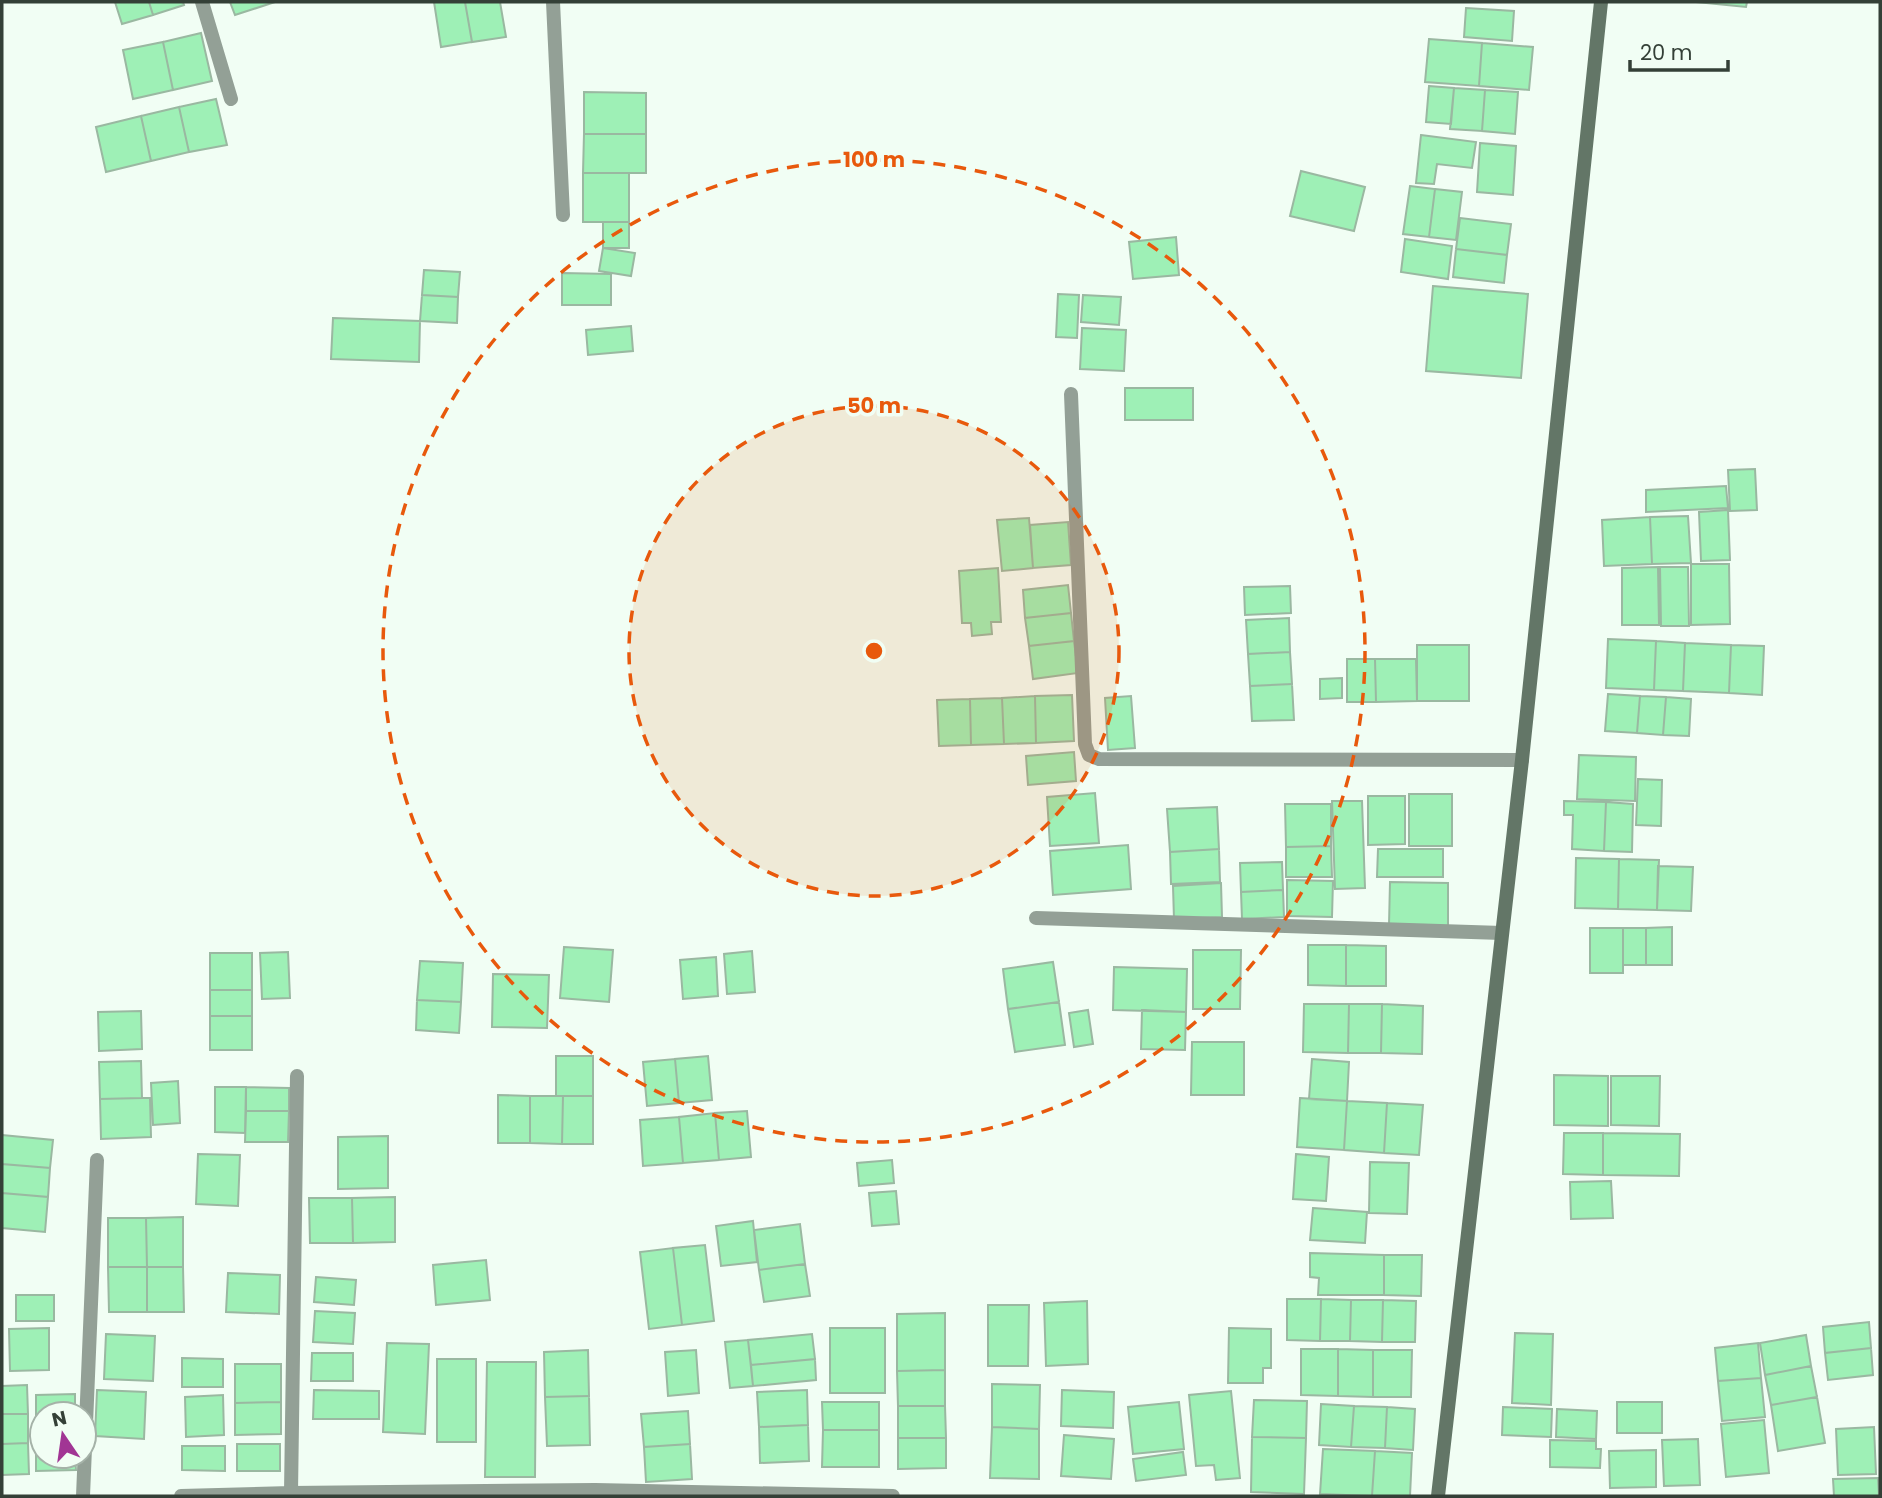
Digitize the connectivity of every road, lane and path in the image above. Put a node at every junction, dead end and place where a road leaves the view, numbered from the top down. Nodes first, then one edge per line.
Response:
1 (202, 2) edge
2 (552, 2) edge
3 (1601, 2) edge
4 (231, 99) dead end
5 (563, 215) dead end
6 (1071, 394) dead end
7 (1522, 760) junction
8 (1036, 918) dead end
9 (1502, 933) junction
10 (297, 1076) dead end
11 (97, 1160) dead end
12 (291, 1493) junction
13 (83, 1496) edge
14 (181, 1496) edge
15 (892, 1496) edge
16 (1438, 1496) edge

1 - 4 street
2 - 5 street
3 - 7 main road
6 - 7 street
7 - 9 main road
8 - 9 street
9 - 16 main road
10 - 12 street
11 - 13 street
12 - 14 street
12 - 15 street

